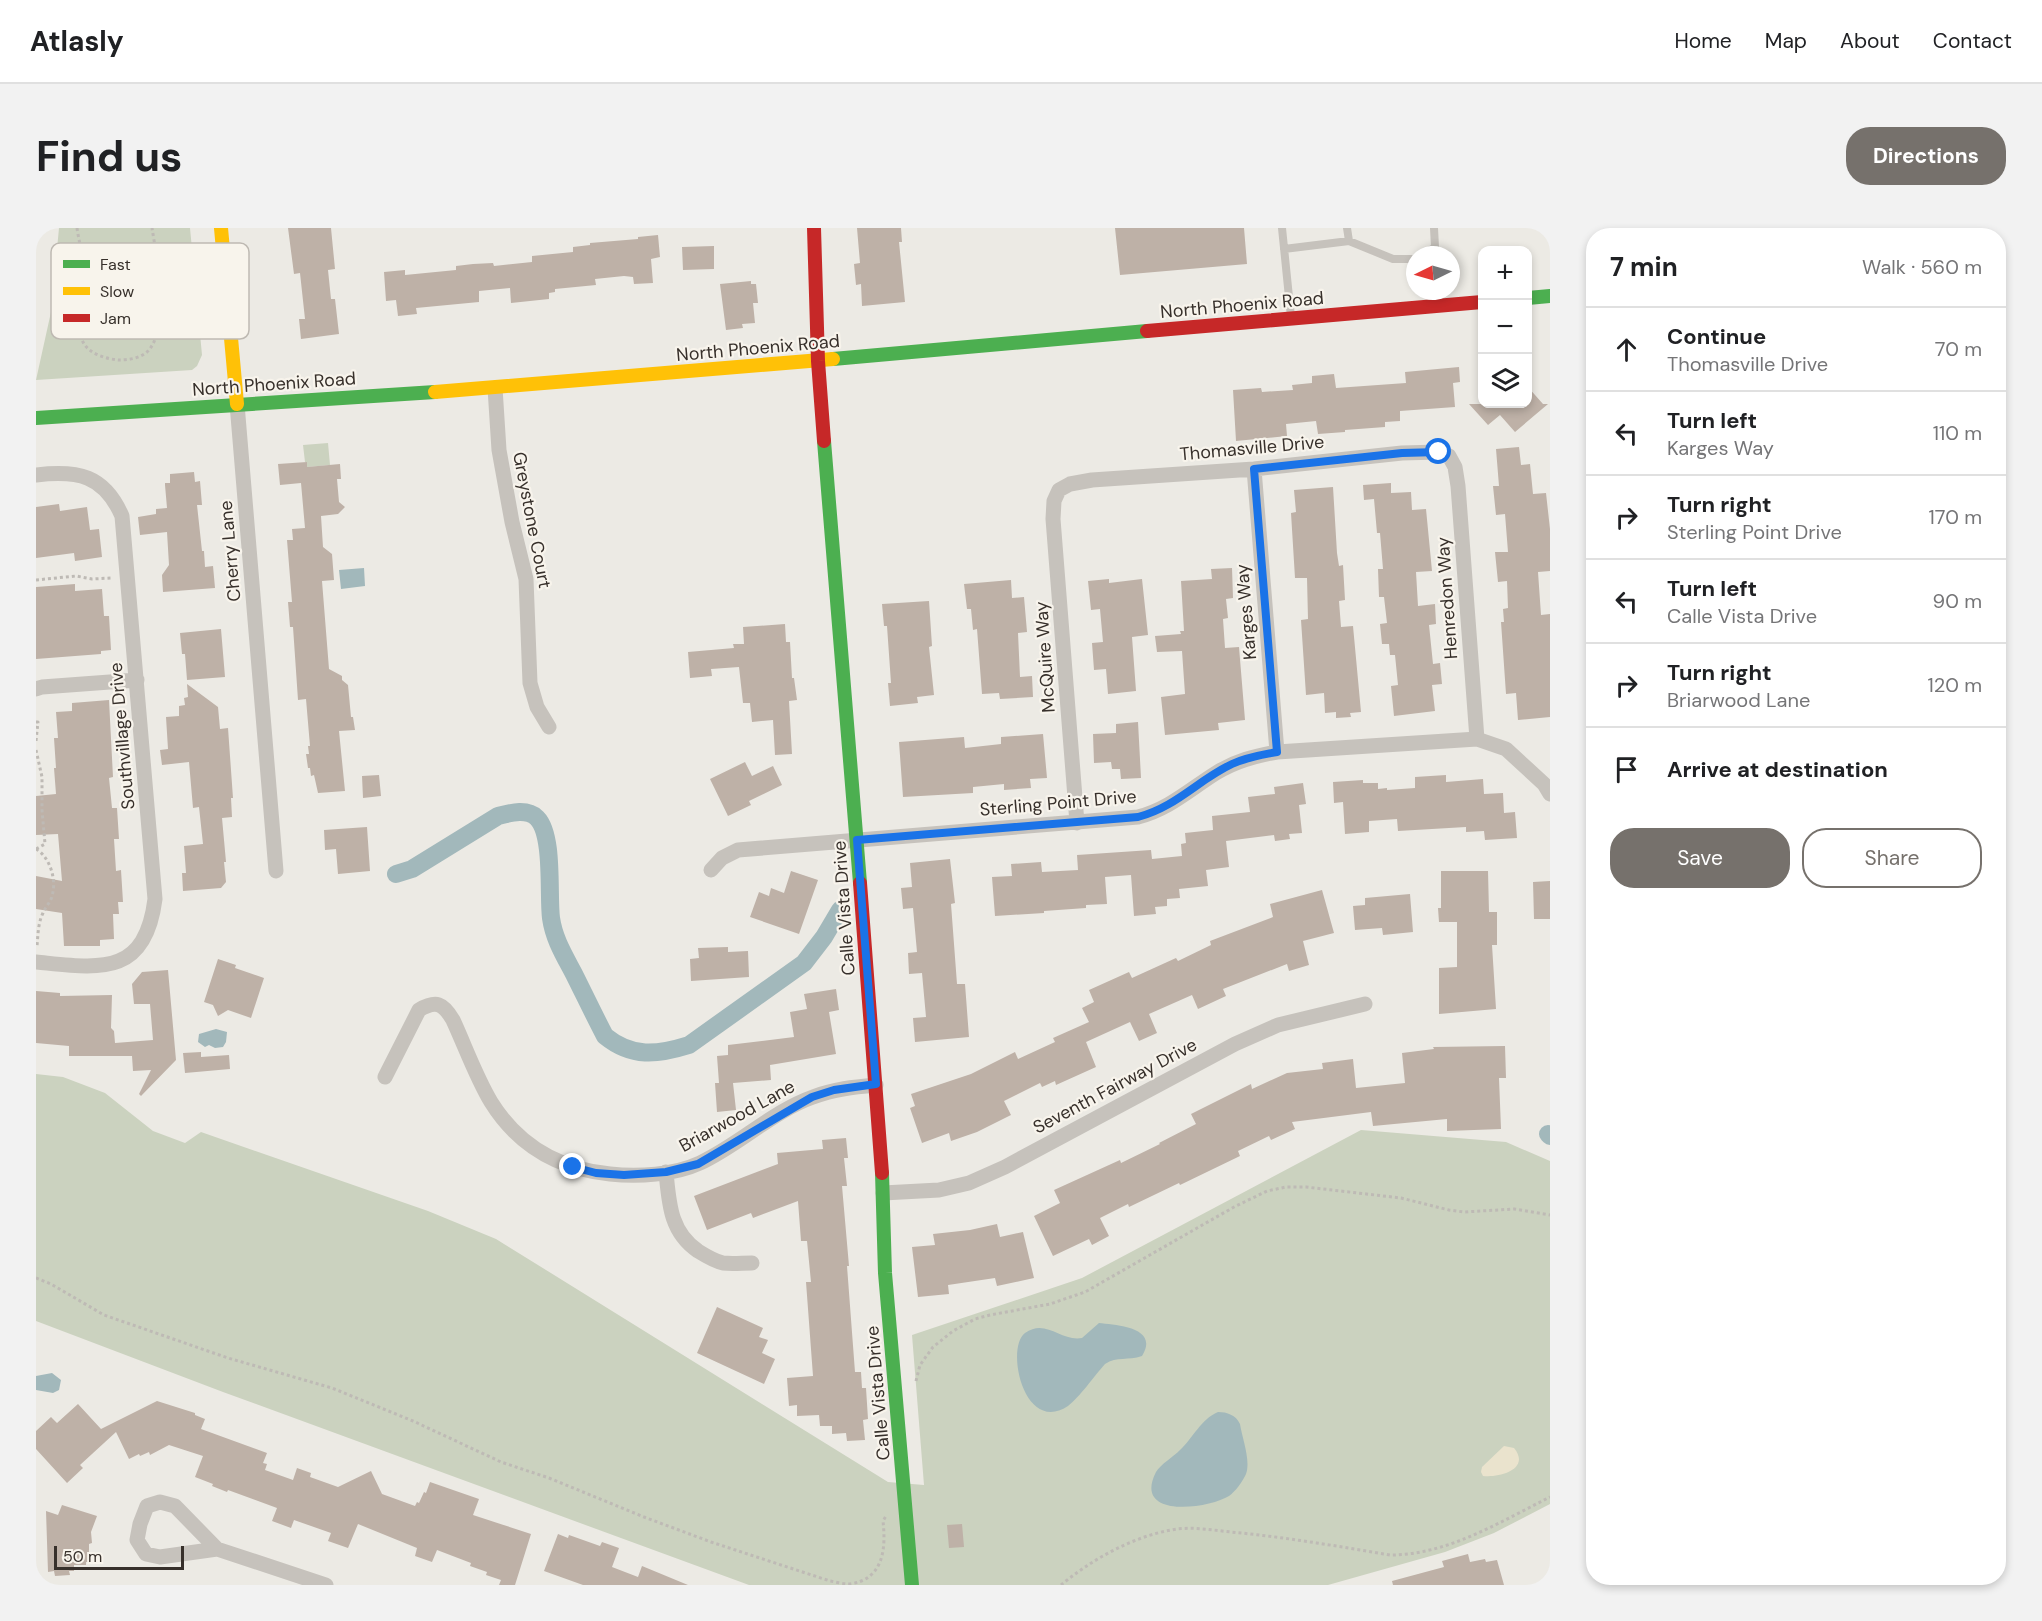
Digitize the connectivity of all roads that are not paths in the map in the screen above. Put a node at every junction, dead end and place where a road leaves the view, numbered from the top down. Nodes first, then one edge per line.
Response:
1 (221, 228) edge
2 (814, 228) edge
3 (1282, 228) edge
4 (1347, 228) edge
5 (1434, 228) edge
6 (1349, 241) junction
7 (222, 243) edge
8 (1435, 246) edge
9 (1284, 249) junction
10 (1406, 259) edge
11 (1550, 296) edge
12 (1532, 298) edge
13 (1478, 302) edge
14 (1291, 318) junction
15 (231, 339) edge
16 (818, 361) junction
17 (495, 388) junction
18 (237, 404) junction
19 (36, 418) edge
20 (1449, 456) joint
21 (1254, 469) junction
22 (36, 475) edge
23 (1059, 490) joint
24 (137, 680) junction
25 (36, 689) edge
26 (549, 726) dead end
27 (1477, 738) junction
28 (1277, 752) junction
29 (1550, 794) edge
30 (1077, 823) junction
31 (857, 840) junction
32 (711, 870) dead end
33 (276, 871) dead end
34 (36, 962) edge
35 (1365, 1004) dead end
36 (385, 1077) dead end
37 (876, 1084) junction
38 (666, 1172) junction
39 (883, 1193) junction
40 (752, 1263) dead end
41 (217, 1549) junction
42 (326, 1585) edge
43 (912, 1585) edge

1 - 7 street, Cherry Lane
2 - 16 street, Calle Vista Drive
3 - 9 lane
4 - 6 lane
5 - 8 lane
6 - 9 lane
6 - 10 lane
9 - 14 lane
11 - 12 street
13 - 14 street, North Phoenix Road
14 - 16 street, North Phoenix Road
15 - 18 street, Cherry Lane
16 - 17 street, North Phoenix Road
16 - 31 street, Calle Vista Drive
17 - 18 street, North Phoenix Road
17 - 26 street, Greystone Court
18 - 19 street, North Phoenix Road
18 - 33 street, Cherry Lane
20 - 21 street, Thomasville Drive
20 - 27 street, Henredon Way
21 - 23 street, Thomasville Drive
21 - 28 street, Karges Way
22 - 24 street, Southvillage Drive
23 - 30 street, McQuire Way
24 - 25 street
24 - 34 street, Southvillage Drive
27 - 28 street, Sterling Point Drive
27 - 29 street, Sterling Point Drive
28 - 30 street, Sterling Point Drive
30 - 31 street, Sterling Point Drive
31 - 32 street, Sterling Point Drive
31 - 37 street, Calle Vista Drive
35 - 39 street, Seventh Fairway Drive
36 - 38 street, Briarwood Lane
37 - 38 street, Briarwood Lane
37 - 39 street, Calle Vista Drive
38 - 40 street
39 - 43 street, Calle Vista Drive
41 - 41 street
41 - 42 street

